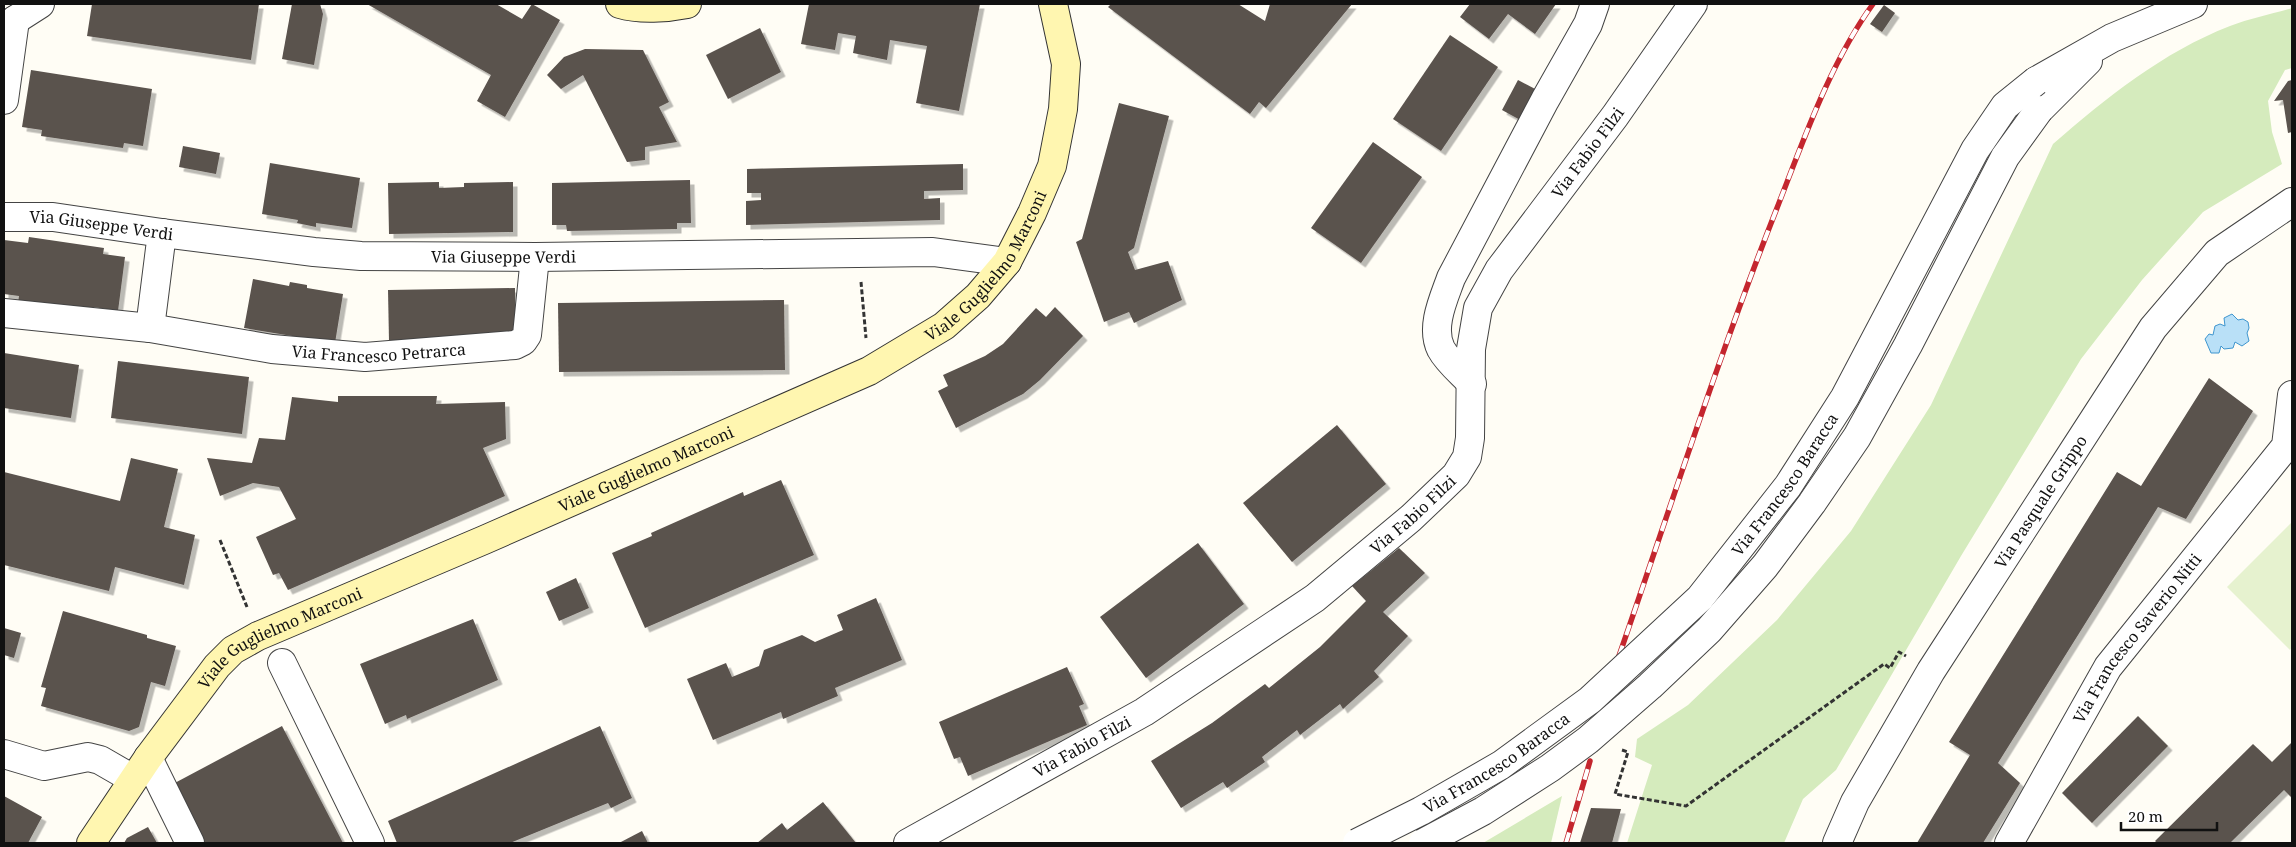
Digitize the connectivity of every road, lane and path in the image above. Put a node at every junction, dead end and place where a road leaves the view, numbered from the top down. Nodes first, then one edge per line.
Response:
1 (40, 4) edge
2 (620, 4) edge
3 (687, 4) edge
4 (1595, 4) edge
5 (1693, 4) edge
6 (2193, 4) edge
7 (1056, 6) edge
8 (9, 19) edge
9 (2112, 38) junction
10 (4, 100) edge
11 (2292, 202) edge
12 (4, 217) edge
13 (162, 233) junction
14 (859, 252) junction
15 (535, 257) junction
16 (1007, 262) junction
17 (4, 314) edge
18 (150, 328) junction
19 (869, 371) junction
20 (1472, 384) junction
21 (2292, 395) edge
22 (2289, 446) edge
23 (220, 540) dead end
24 (258, 636) junction
25 (282, 663) dead end
26 (1931, 671) junction
27 (1628, 752) dead end
28 (4, 754) edge
29 (140, 768) junction
30 (1849, 814) junction
31 (92, 843) edge
32 (190, 843) edge
33 (370, 843) edge
34 (908, 843) edge
35 (1358, 843) edge
36 (1423, 843) edge
37 (1837, 843) edge
38 (1856, 843) edge
39 (2009, 843) edge

1 - 8 street
2 - 3 street
4 - 20 street
5 - 20 street, Via Fabio Filzi
6 - 9 street, Via Francesco Baracca
7 - 16 street, Viale Guglielmo Marconi
8 - 10 street
9 - 35 street, Via Francesco Baracca, bridge
9 - 36 street, Via Francesco Baracca, bridge
11 - 26 street, Via Pasquale Grippo
12 - 13 street, Via Giuseppe Verdi
13 - 15 street, Via Giuseppe Verdi
13 - 18 street
14 - 15 street, Via Giuseppe Verdi
14 - 16 street, Via Giuseppe Verdi
14 - 19 path
15 - 18 street, Via Francesco Petrarca
16 - 19 street, Viale Guglielmo Marconi
17 - 18 street, Via Francesco Petrarca
19 - 24 street, Viale Guglielmo Marconi
20 - 34 street, Via Fabio Filzi
21 - 22 street, Via Francesco Saverio Nitti
22 - 39 street, Via Francesco Saverio Nitti
23 - 24 path
24 - 29 street, Viale Guglielmo Marconi
25 - 33 street
26 - 27 path
26 - 30 street, Via Pasquale Grippo
28 - 29 street
29 - 31 street, Viale Guglielmo Marconi
29 - 32 street
30 - 37 street, Via Pasquale Grippo
30 - 38 street

